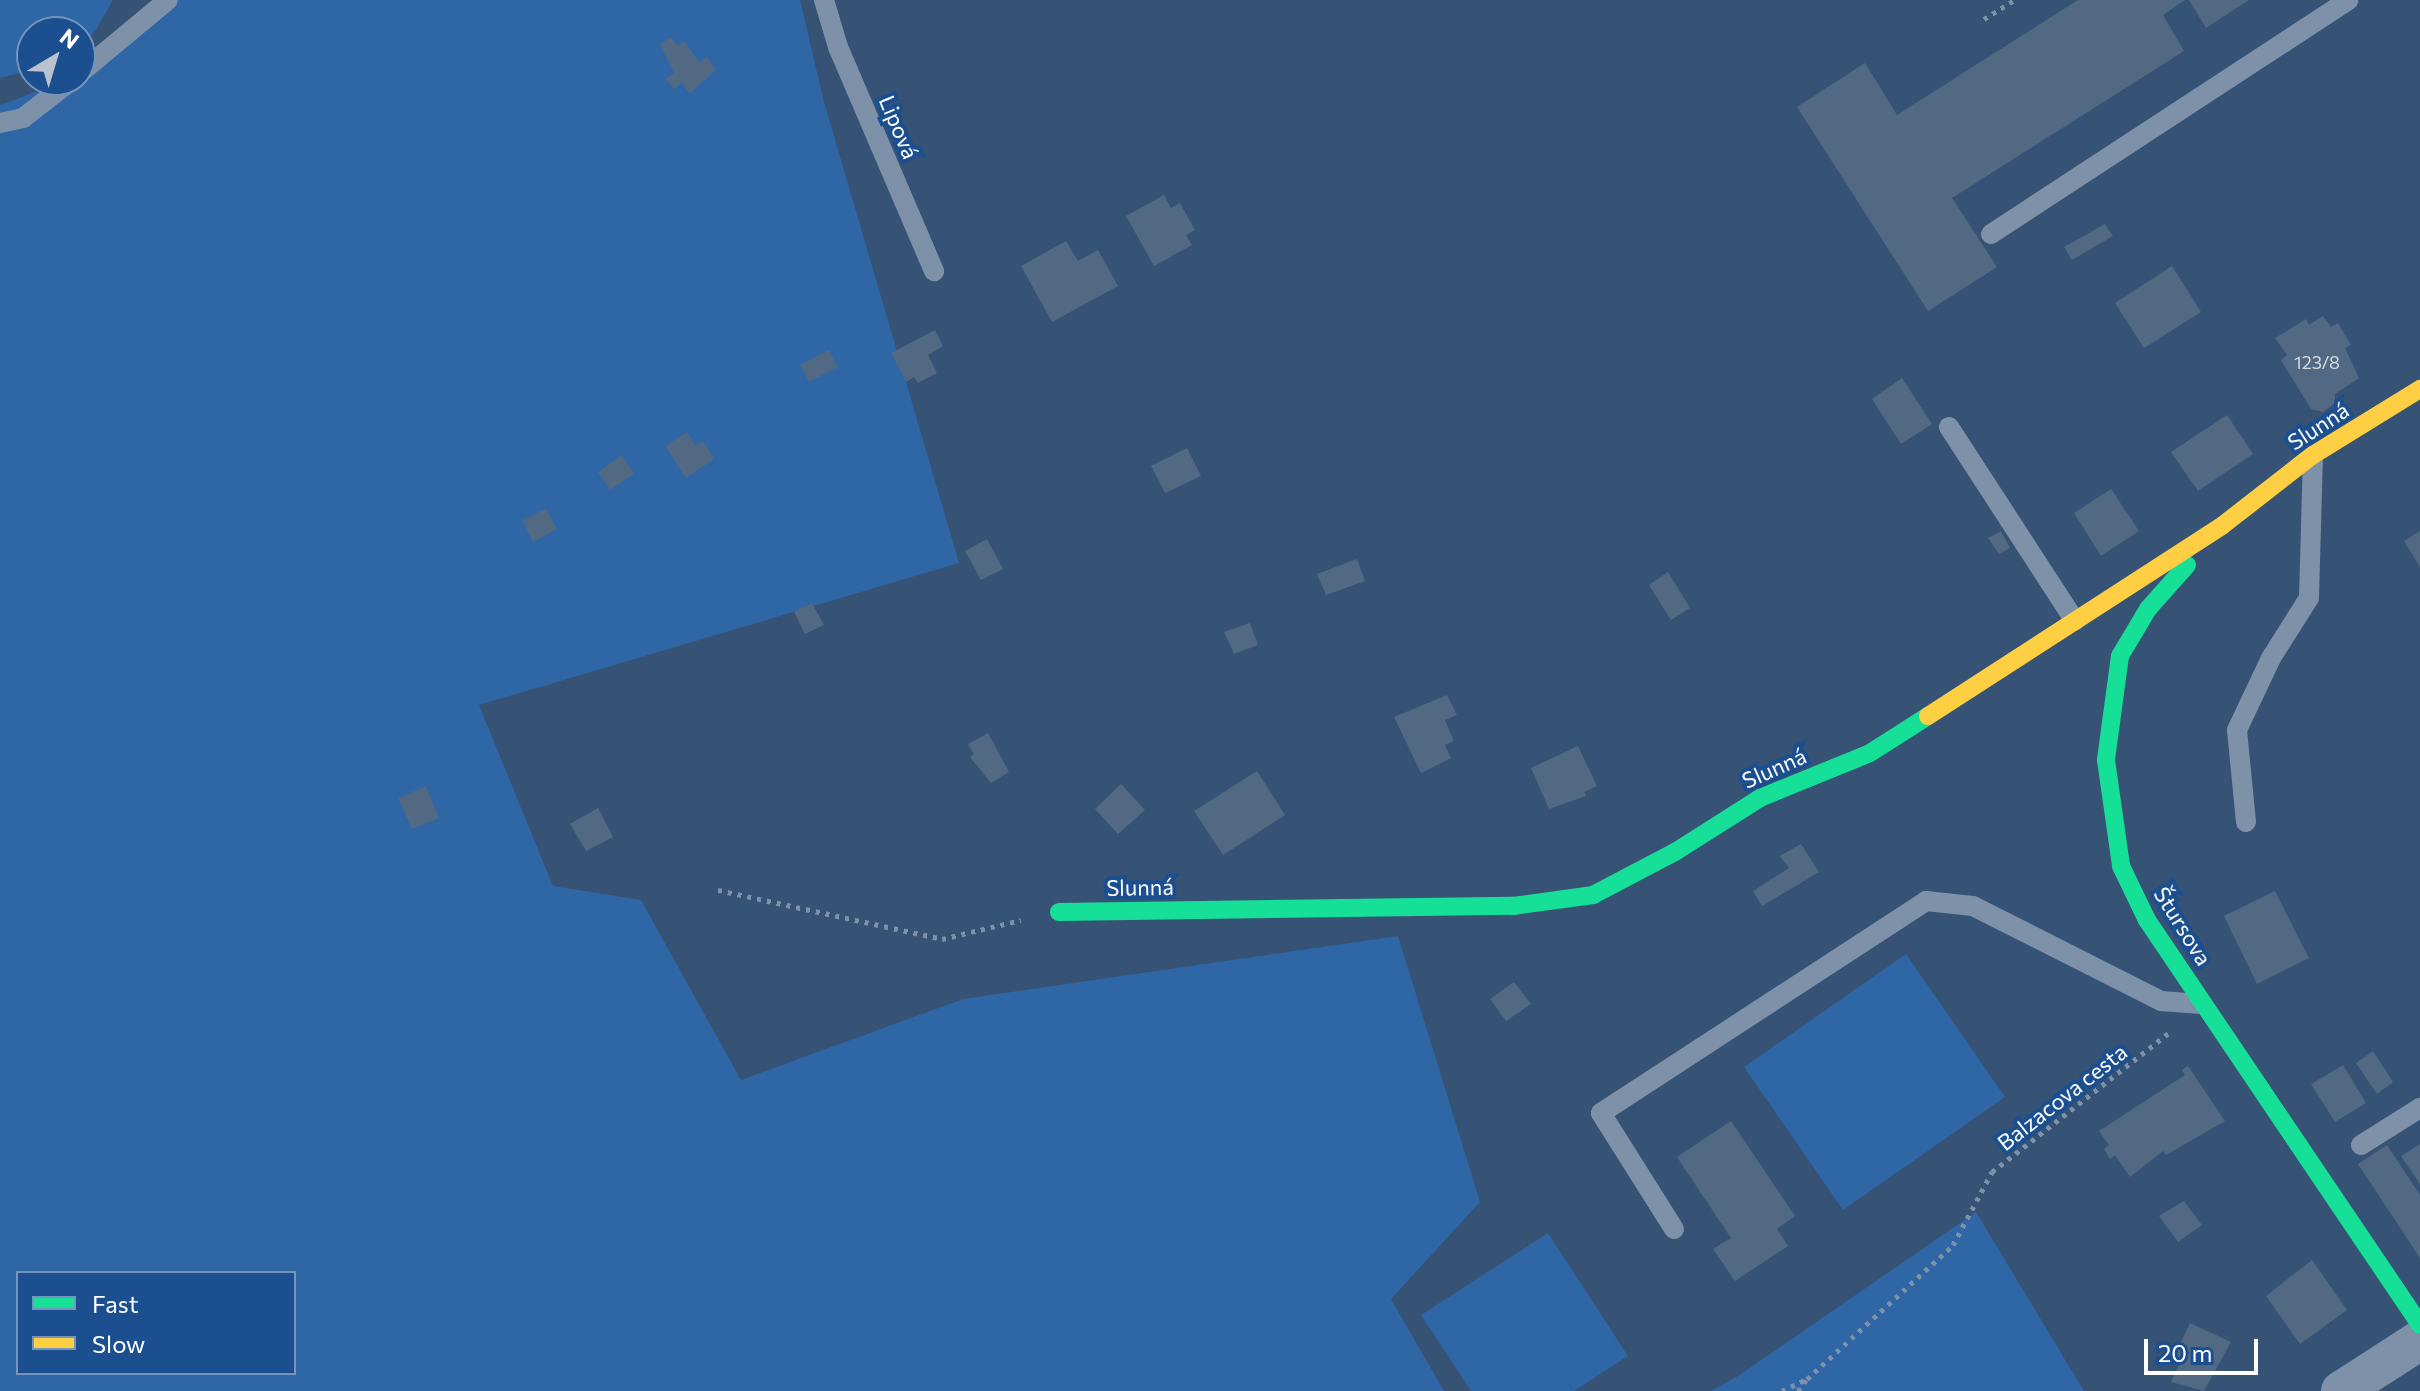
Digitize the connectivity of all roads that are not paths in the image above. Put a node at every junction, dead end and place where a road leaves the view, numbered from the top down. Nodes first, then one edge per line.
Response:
1 (168, 0) edge
2 (824, 0) edge
3 (2348, 0) edge
4 (96, 60) edge
5 (51, 96) edge
6 (0, 123) edge
7 (1991, 234) dead end
8 (934, 271) dead end
9 (2420, 389) edge
10 (1949, 427) dead end
11 (2313, 455) junction
12 (2223, 525) junction
13 (2075, 621) junction
14 (2246, 822) dead end
15 (1059, 912) road end
16 (2205, 1004) junction
17 (2420, 1108) edge
18 (2361, 1145) dead end
19 (1674, 1229) dead end
20 (2420, 1324) edge
21 (2420, 1340) edge
22 (2341, 1391) edge

1 - 4 lane
2 - 8 lane, Lipová
3 - 7 lane
5 - 6 lane
9 - 11 street, Slunná
10 - 13 lane
11 - 12 street, Slunná
11 - 14 lane
12 - 13 street, Slunná
12 - 16 street, Štursova
13 - 15 street, Slunná
16 - 19 lane
16 - 20 street, Štursova
17 - 18 lane
21 - 22 street

